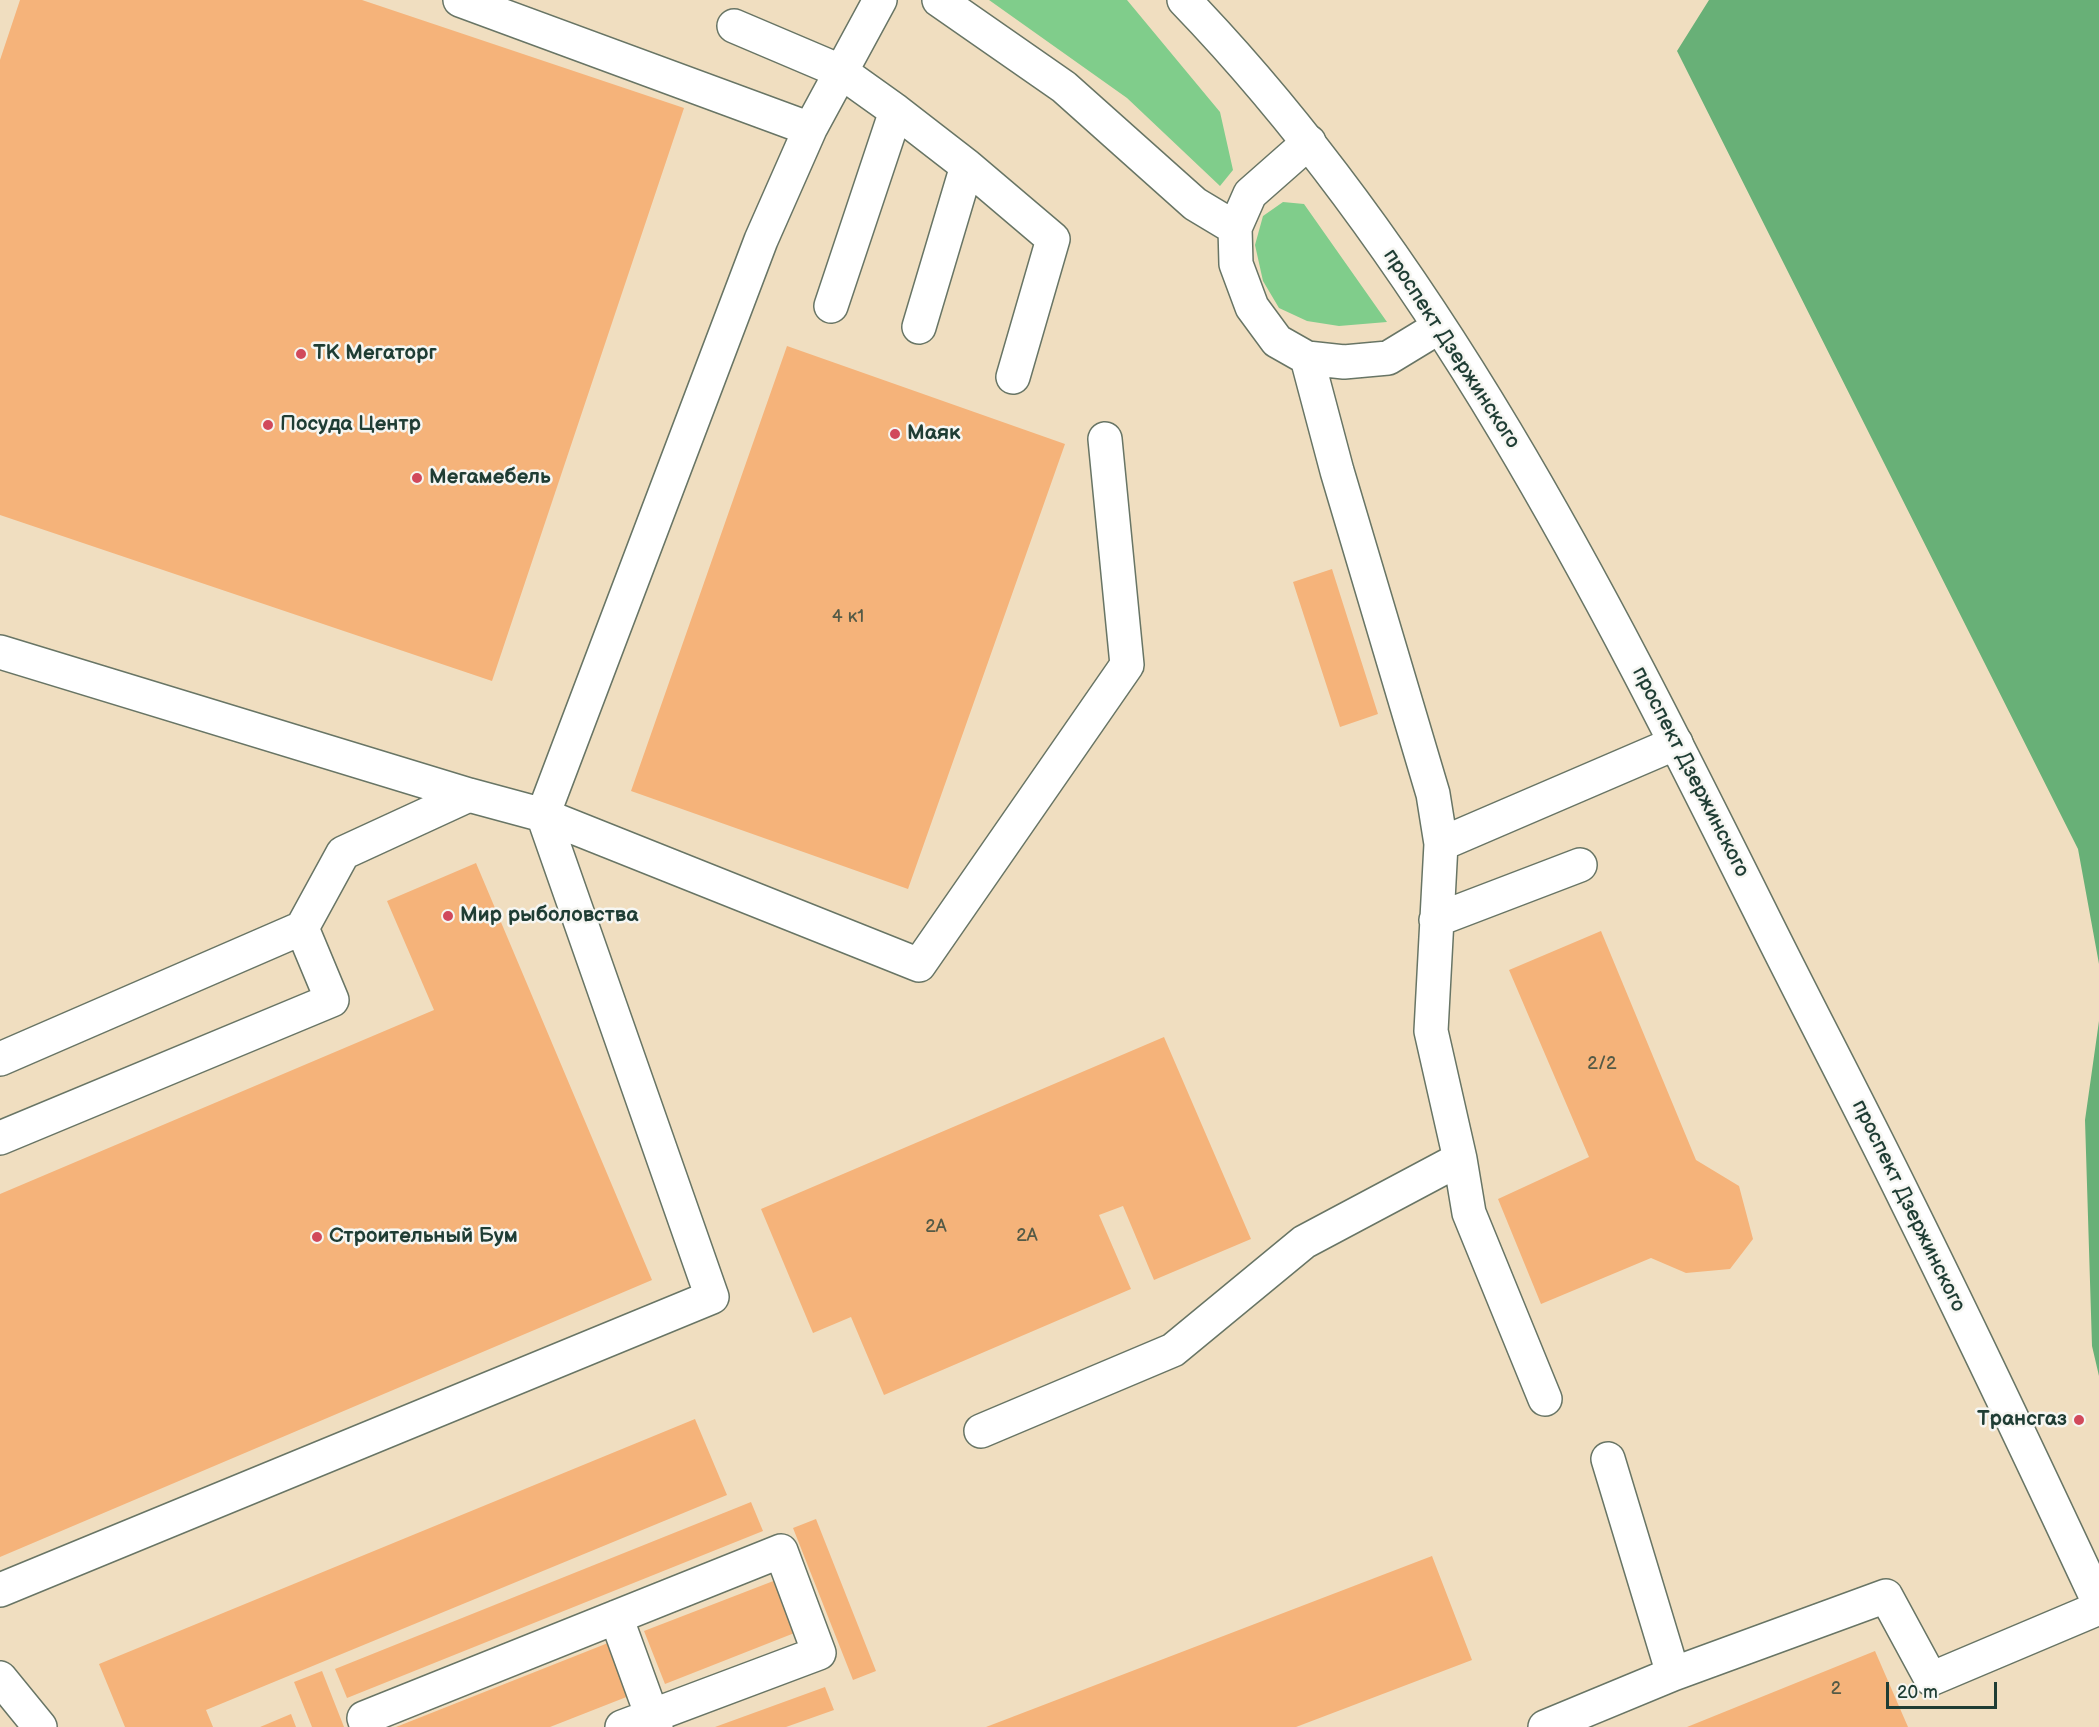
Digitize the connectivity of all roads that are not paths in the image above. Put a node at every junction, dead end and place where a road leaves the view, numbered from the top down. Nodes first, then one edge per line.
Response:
1 (460, 0) edge
2 (880, 0) edge
3 (939, 0) edge
4 (1184, 0) edge
5 (734, 26) dead end
6 (840, 71) junction
7 (896, 111) junction
8 (810, 129) junction
9 (1309, 142) junction
10 (967, 166) junction
11 (1235, 228) junction
12 (831, 306) dead end
13 (919, 327) dead end
14 (1439, 327) junction
15 (1307, 358) junction
16 (1013, 377) dead end
17 (1105, 439) dead end
18 (0, 652) edge
19 (1676, 743) junction
20 (469, 795) junction
21 (543, 815) junction
22 (1441, 844) junction
23 (1580, 865) dead end
24 (1436, 920) junction
25 (302, 928) junction
26 (0, 1059) edge
27 (0, 1138) edge
28 (1460, 1159) junction
29 (1545, 1399) dead end
30 (981, 1431) dead end
31 (1608, 1459) dead end
32 (0, 1590) edge
33 (2099, 1603) edge
34 (2099, 1608) edge
35 (616, 1617) junction
36 (1673, 1674) junction
37 (0, 1678) edge
38 (644, 1723) edge
39 (40, 1727) edge
40 (368, 1727) edge
41 (1545, 1727) edge

1 - 8 main road
2 - 6 main road
3 - 11 main road
4 - 9 main road, проспект Дзержинского
5 - 6 main road
6 - 7 main road
6 - 8 main road
7 - 10 main road
7 - 12 main road
8 - 21 main road
9 - 11 main road
9 - 14 main road, проспект Дзержинского
10 - 13 main road
10 - 16 main road
11 - 15 main road
14 - 15 main road
14 - 19 main road, проспект Дзержинского
15 - 22 main road
17 - 21 main road
18 - 20 main road
19 - 22 main road
19 - 33 main road, проспект Дзержинского
20 - 21 main road
20 - 25 main road
21 - 32 main road
22 - 24 main road
23 - 24 main road
24 - 28 main road
25 - 26 main road
25 - 27 main road
28 - 29 main road
28 - 30 main road
31 - 36 main road
34 - 36 main road
35 - 38 main road
35 - 38 main road
35 - 40 main road
36 - 41 main road
37 - 39 main road

